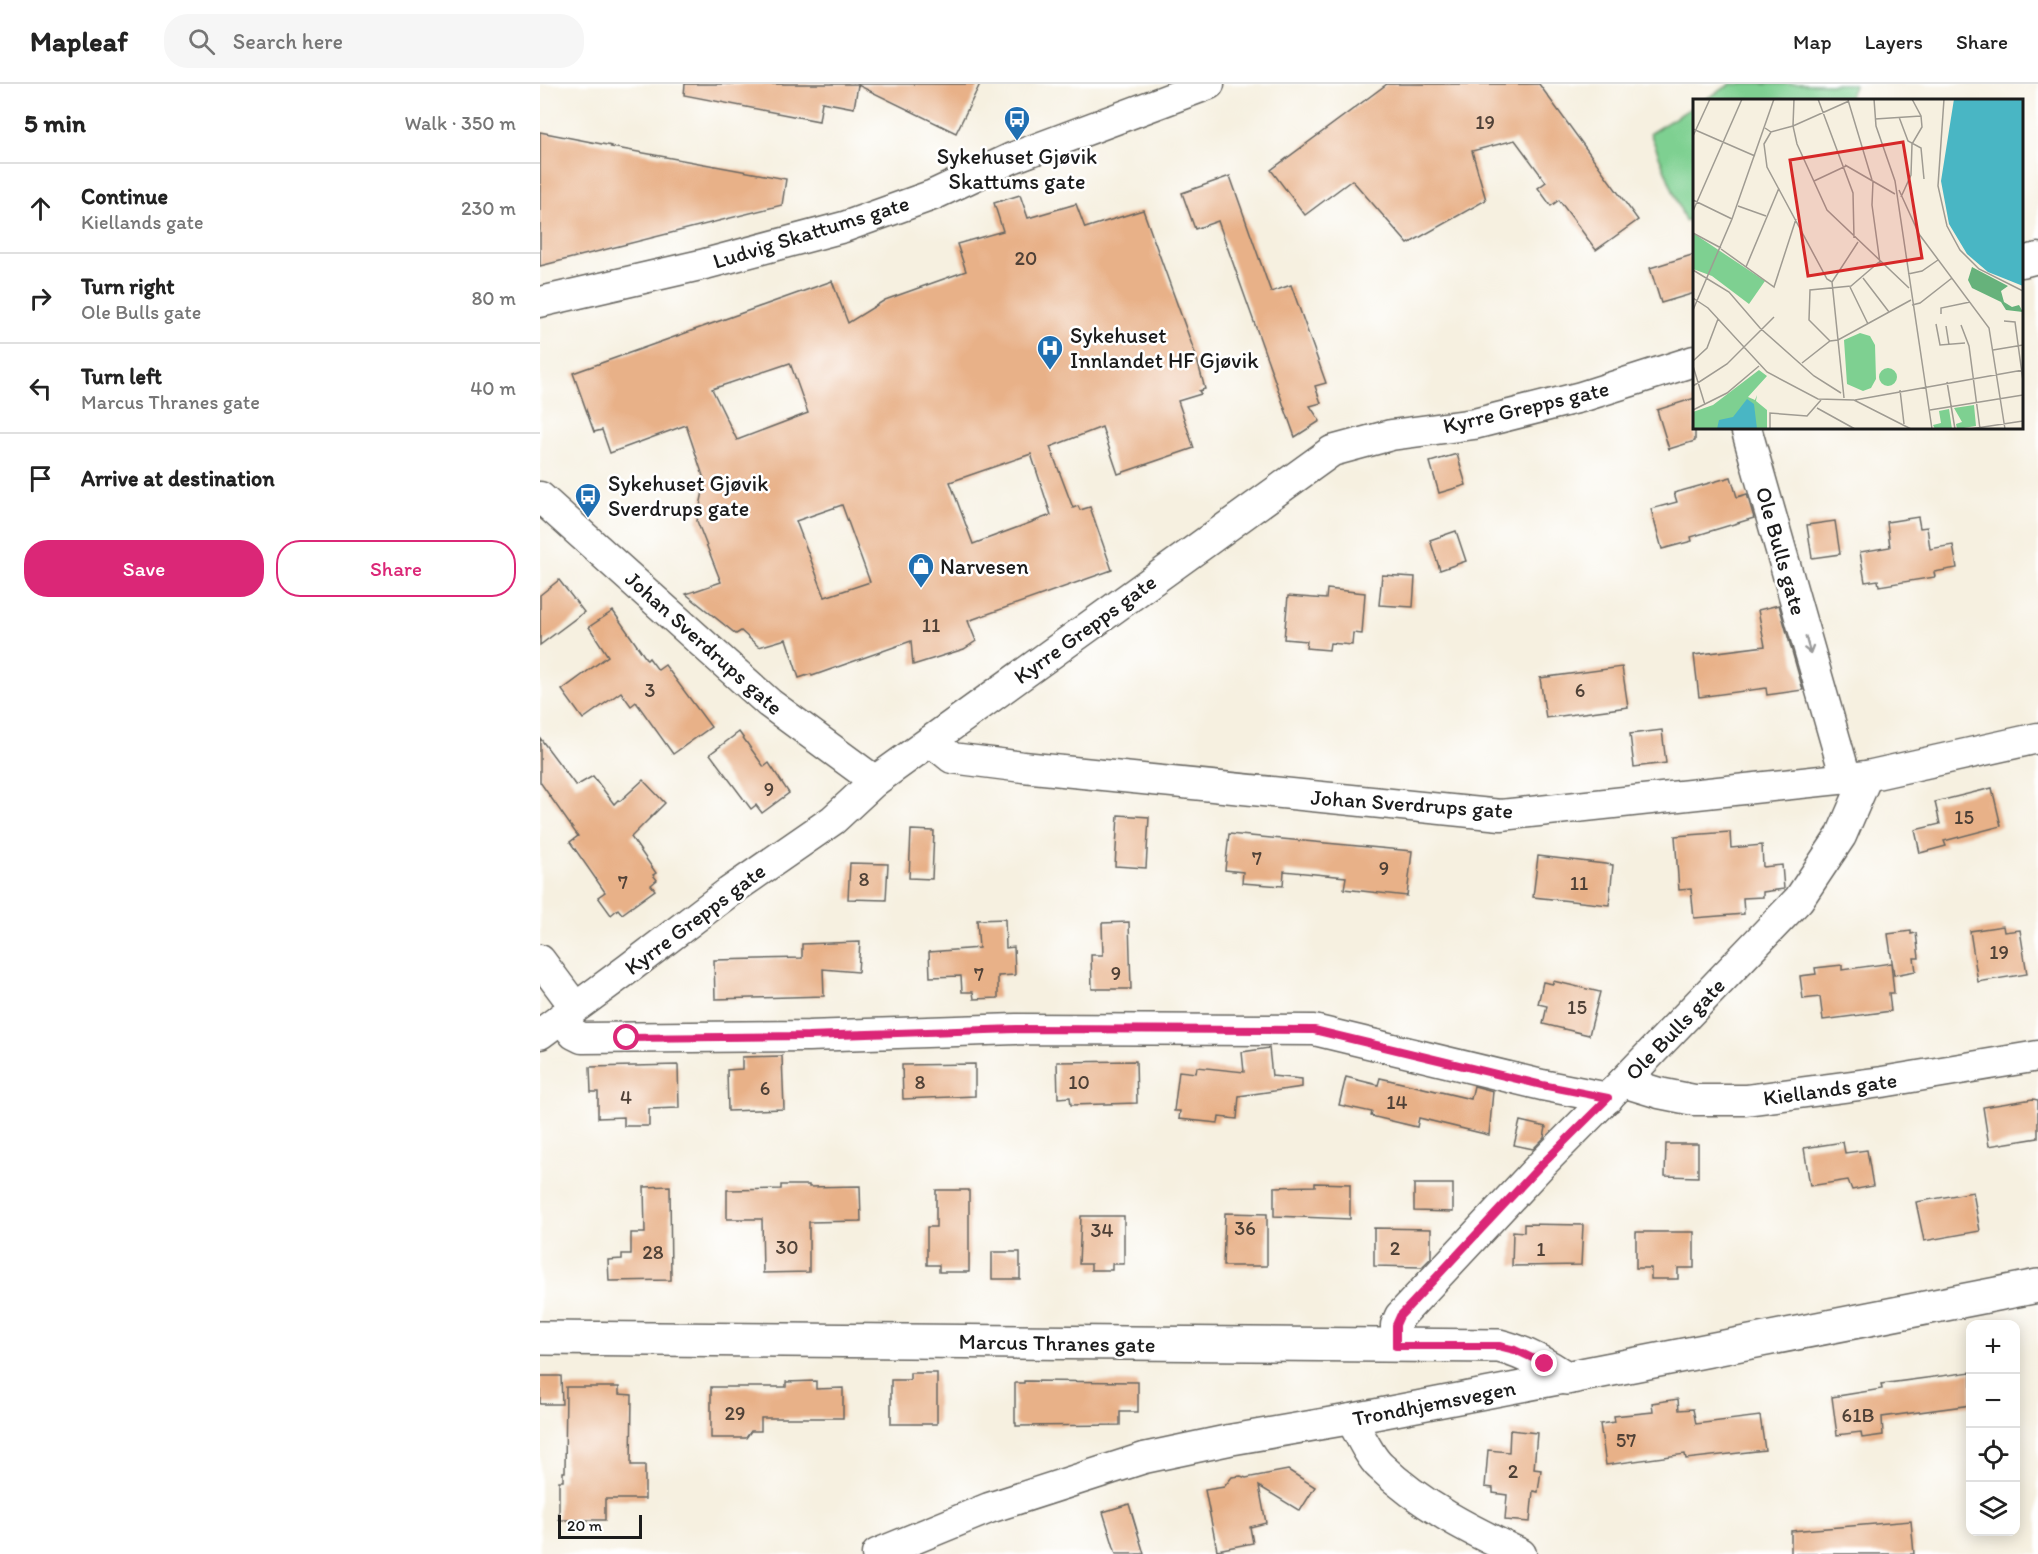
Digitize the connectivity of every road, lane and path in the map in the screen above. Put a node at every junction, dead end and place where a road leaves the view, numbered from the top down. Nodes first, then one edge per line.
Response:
1 (1209, 84) edge
2 (2038, 258) edge
3 (2023, 262) edge
4 (540, 302) edge
5 (1693, 362) edge
6 (1746, 429) edge
7 (540, 497) edge
8 (2038, 738) edge
9 (931, 741) junction
10 (1856, 777) junction
11 (875, 781) junction
12 (540, 960) edge
13 (559, 1020) edge
14 (2038, 1056) edge
15 (1616, 1090) junction
16 (2038, 1286) edge
17 (540, 1338) edge
18 (1396, 1346) junction
19 (1566, 1378) junction
20 (1351, 1419) junction
21 (878, 1554) edge
22 (1521, 1554) edge

1 - 4 street, Ludvig Skattums gate
2 - 3 street
5 - 9 street, Kyrre Grepps gate
6 -> 10 street, Ole Bulls gate
7 - 11 street, Johan Sverdrups gate
8 - 10 street, Johan Sverdrups gate
9 - 10 street, Johan Sverdrups gate
9 - 11 street, Kyrre Grepps gate
10 - 15 street, Ole Bulls gate
11 - 13 street, Kyrre Grepps gate
12 - 13 street, Kiellands gate
13 - 15 street, Kiellands gate
14 - 15 street, Kiellands gate
15 - 18 street, Ole Bulls gate
16 - 19 main road, Trondhjemsvegen
17 - 18 main road, Marcus Thranes gate
18 - 19 main road, Marcus Thranes gate
19 - 20 street, Trondhjemsvegen
20 - 21 street, Trondhjemsvegen
20 - 22 street

